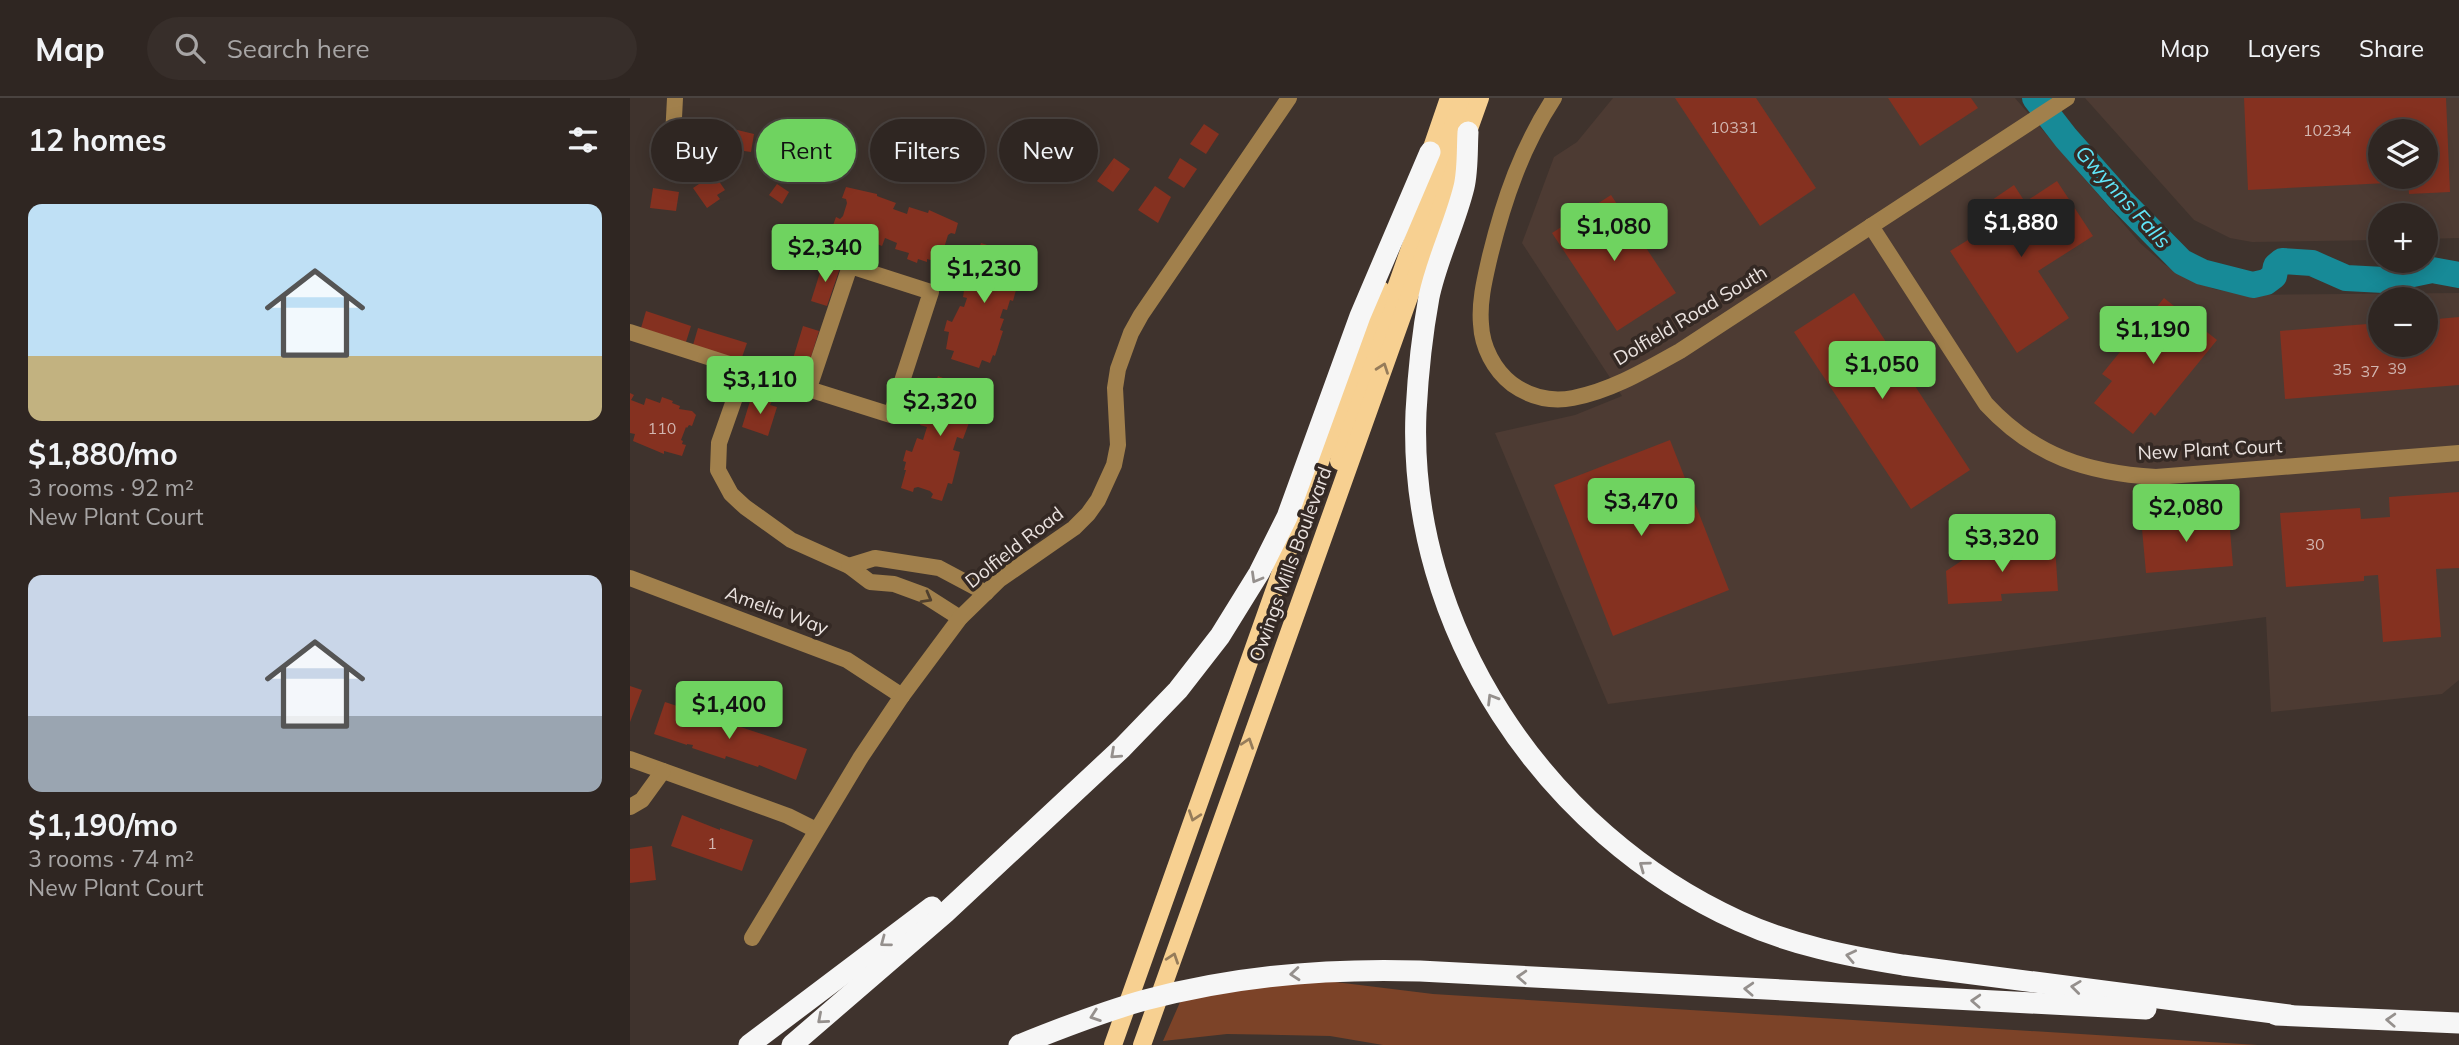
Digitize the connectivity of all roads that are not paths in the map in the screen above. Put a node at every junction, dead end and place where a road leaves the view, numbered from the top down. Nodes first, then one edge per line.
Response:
1 (676, 98) edge
2 (1289, 98) edge
3 (1450, 98) edge
4 (1463, 98) edge
5 (1480, 98) edge
6 (1554, 98) edge
7 (2067, 98) edge
8 (674, 119) edge
9 (1468, 132) junction
10 (1430, 152) junction
11 (1871, 226) junction
12 (630, 332) edge
13 (745, 369) junction
14 (809, 388) junction
15 (2459, 453) edge
16 (1318, 549) junction
17 (900, 562) junction
18 (849, 566) junction
19 (630, 578) edge
20 (894, 584) junction
21 (986, 593) junction
22 (960, 618) junction
23 (902, 696) junction
24 (630, 759) edge
25 (663, 771) junction
26 (630, 807) edge
27 (1036, 826) junction
28 (817, 830) junction
29 (752, 938) dead end
30 (2289, 1015) junction
31 (2459, 1023) edge
32 (749, 1045) edge
33 (792, 1045) edge
34 (1019, 1045) edge
35 (1113, 1045) edge
36 (1142, 1045) edge

1 - 8 street
2 - 21 street, Dolfield Road
3 - 10 main road, Owings Mills Boulevard
4 - 16 main road
5 - 9 main road, Owings Mills Boulevard
6 - 11 street, Dolfield Road South
7 - 11 street, Dolfield Road South
16 -> 9 main road, Owings Mills Boulevard
30 -> 9 highway
10 -> 27 highway
10 -> 35 main road, Owings Mills Boulevard
11 - 15 street, New Plant Court
12 - 13 street
13 - 14 street
13 - 18 street
14 - 14 street
36 -> 16 main road, Owings Mills Boulevard
17 - 18 street
17 - 20 street
17 - 21 street
18 - 20 street
19 - 23 street, Amelia Way
20 -> 22 street
21 - 22 street, Dolfield Road
22 - 23 street, Dolfield Road
23 - 28 street, Dolfield Road
24 - 25 street
25 - 26 street
25 - 28 street
27 -> 32 highway
27 -> 33 highway
28 - 29 street, Dolfield Road
31 -> 30 highway
30 -> 34 highway

